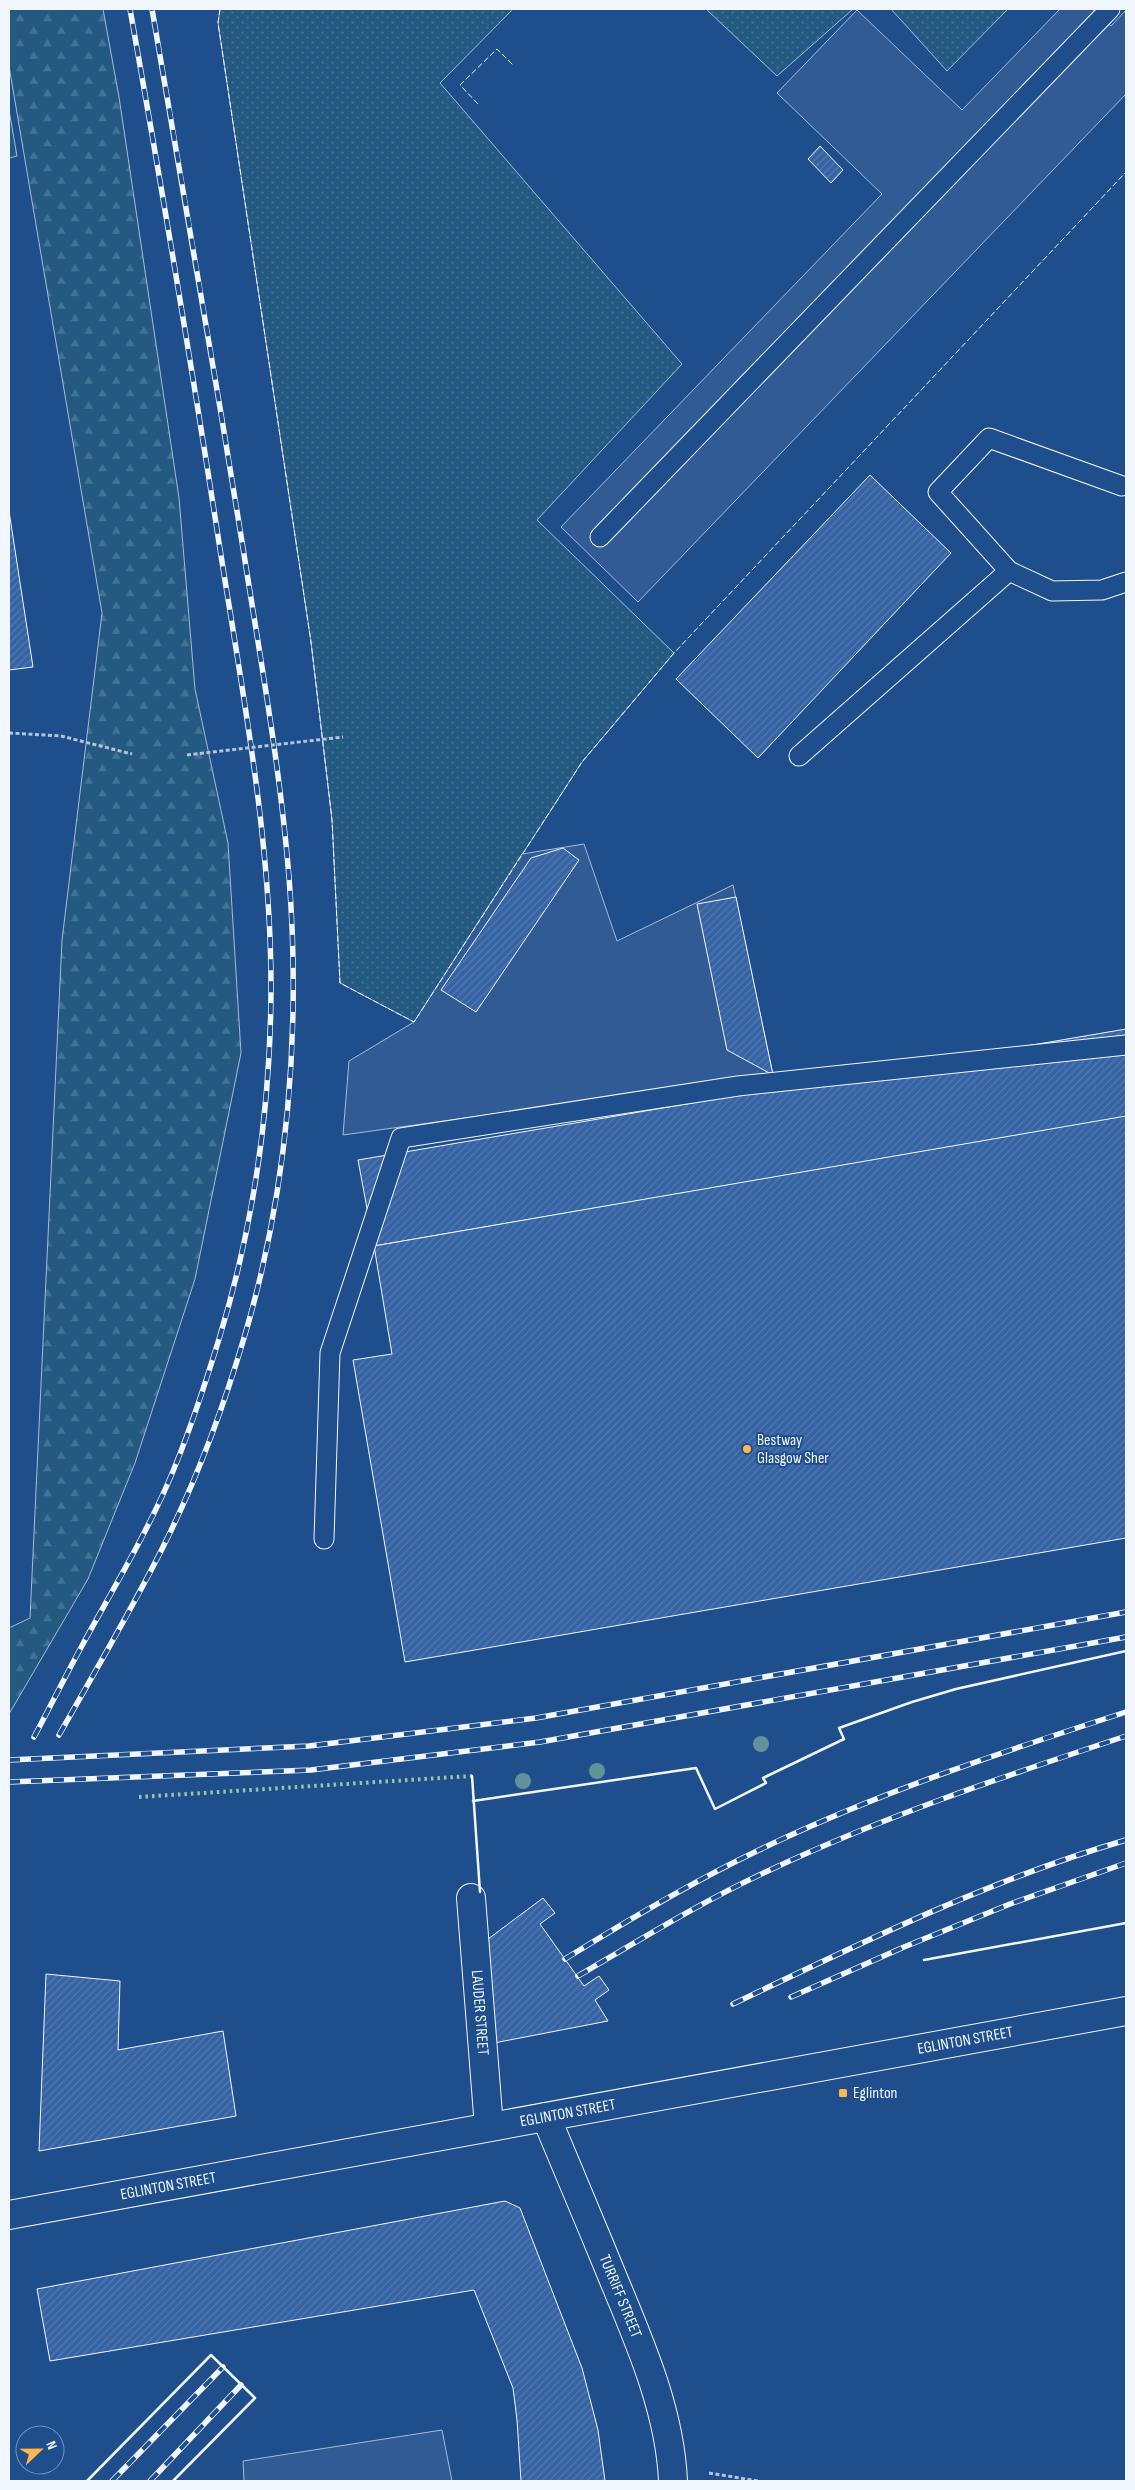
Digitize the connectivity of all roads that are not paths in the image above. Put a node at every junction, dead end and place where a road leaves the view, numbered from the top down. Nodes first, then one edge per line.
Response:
1 (1110, 9) edge
2 (1122, 486) dead end
3 (600, 537) dead end
4 (1009, 571) junction
5 (1126, 582) edge
6 (799, 756) dead end
7 (1126, 1045) edge
8 (324, 1539) dead end
9 (471, 1898) dead end
10 (1126, 2011) edge
11 (546, 2117) junction
12 (489, 2127) junction
13 (9, 2215) edge
14 (673, 2474) edge

1 - 3 lane
2 - 4 lane
4 - 5 lane
4 - 6 lane
7 - 8 lane
9 - 12 main road, LAUDER STREET
10 - 11 main road, EGLINTON STREET
11 - 12 main road, EGLINTON STREET
11 - 14 main road, TURRIFF STREET
12 - 13 main road, EGLINTON STREET

